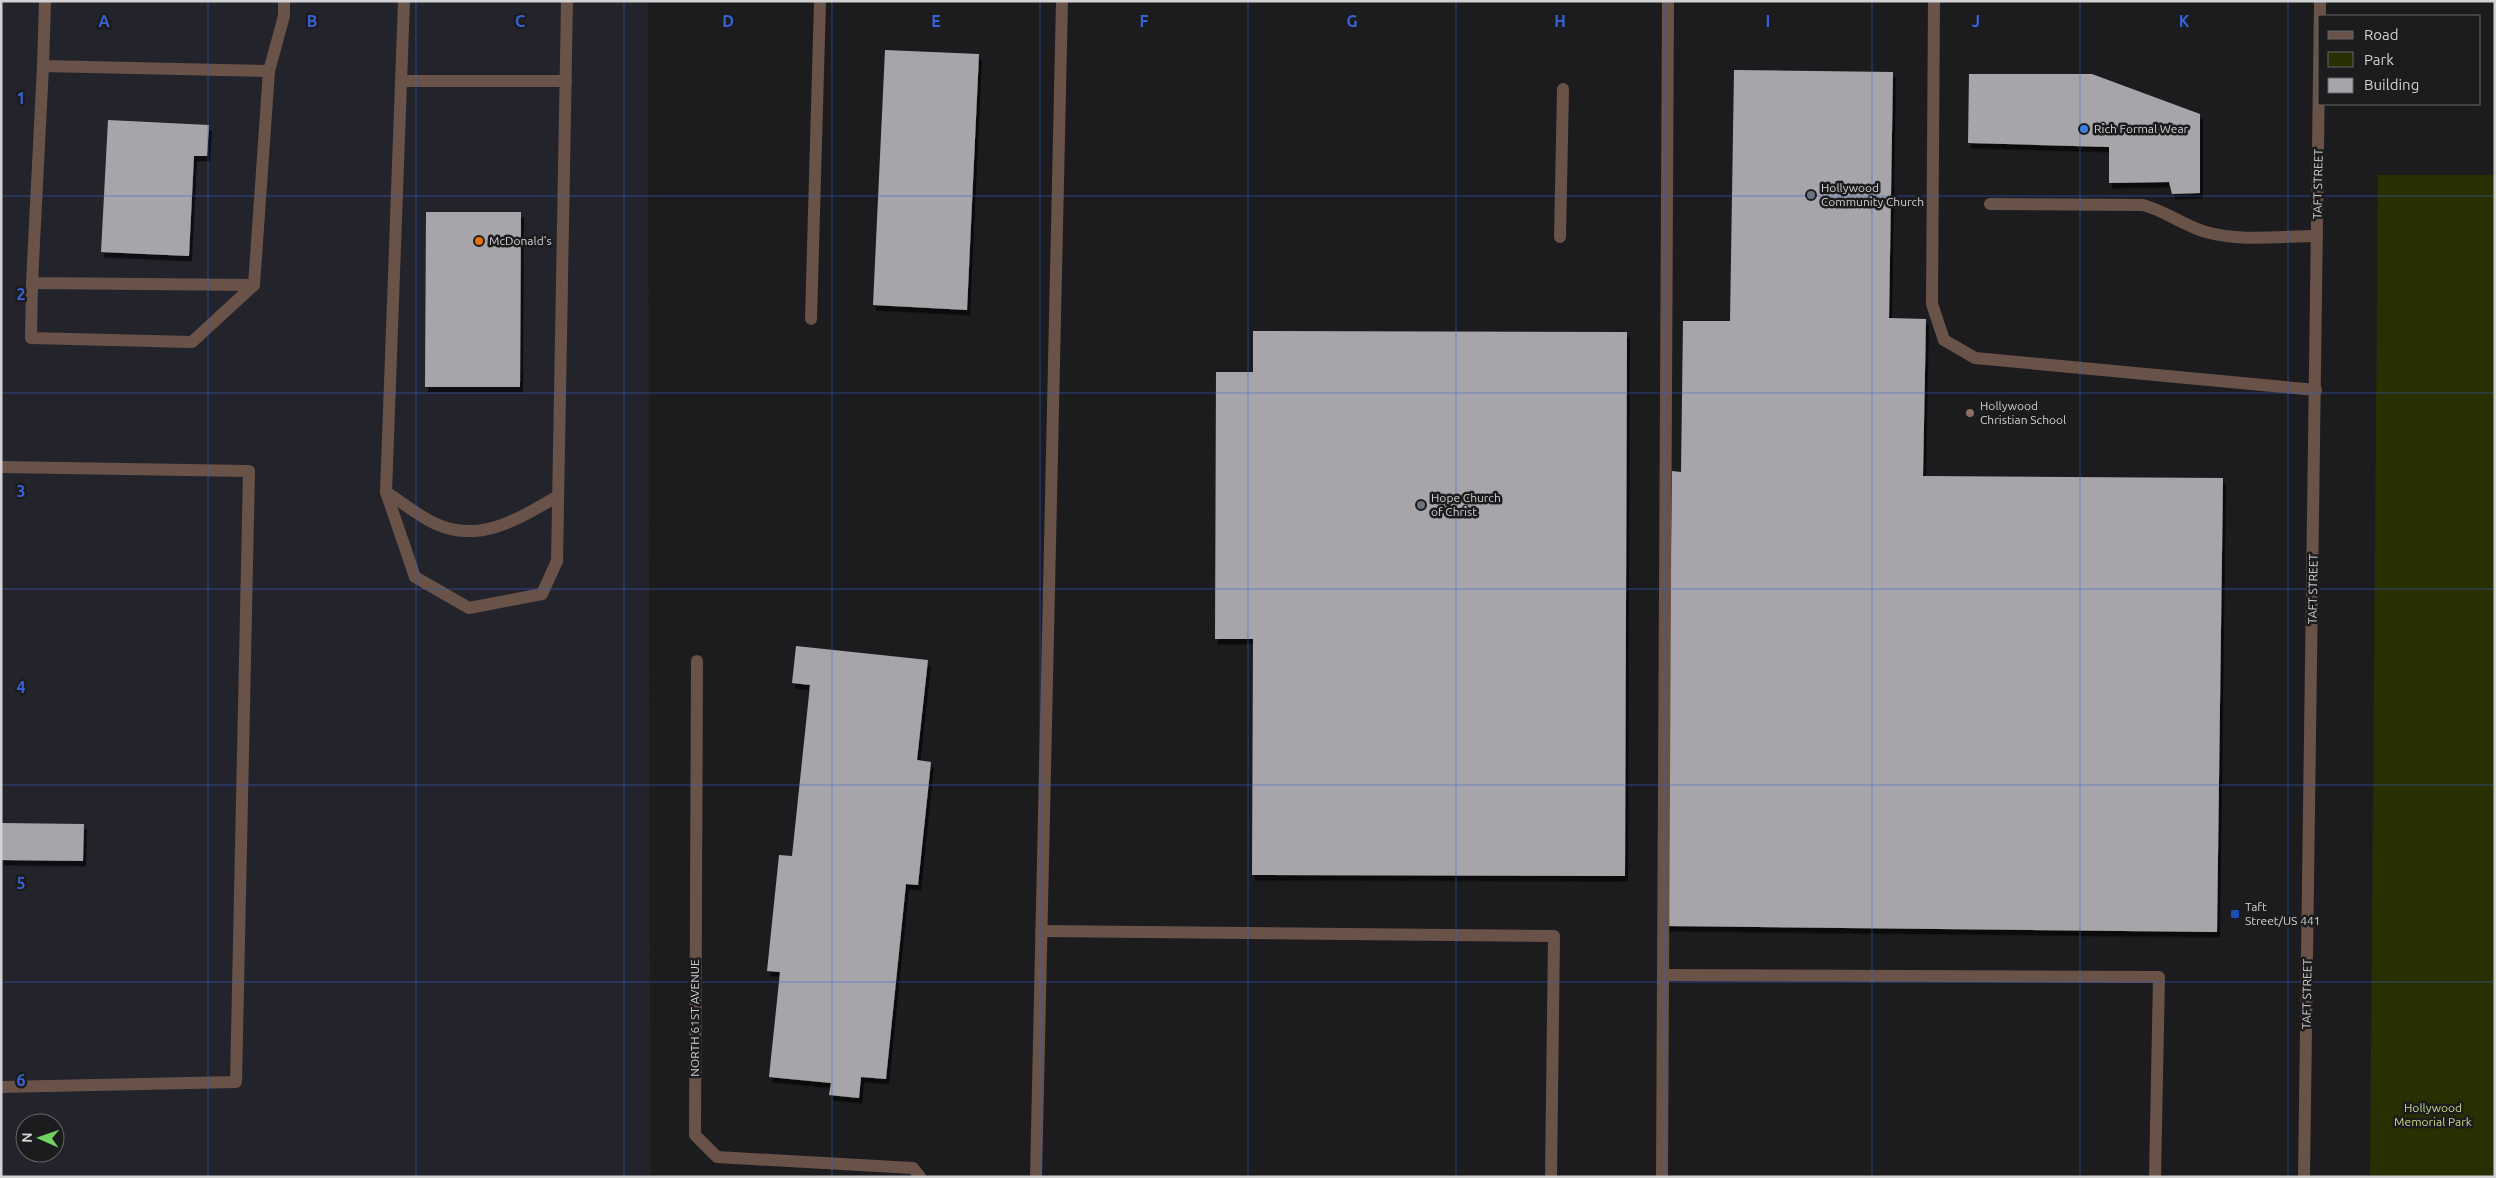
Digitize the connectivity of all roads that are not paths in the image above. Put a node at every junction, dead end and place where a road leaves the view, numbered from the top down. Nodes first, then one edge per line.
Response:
1 (45, 1) edge
2 (284, 1) edge
3 (404, 1) edge
4 (567, 1) edge
5 (820, 1) edge
6 (1062, 1) edge
7 (1668, 1) edge
8 (1934, 1) edge
9 (2320, 1) edge
10 (2320, 15) edge
11 (43, 66) junction
12 (268, 72) junction
13 (402, 81) junction
14 (566, 81) junction
15 (1563, 90) dead end
16 (2319, 105) edge
17 (1990, 204) dead end
18 (2317, 236) junction
19 (1560, 237) dead end
20 (32, 283) junction
21 (254, 285) junction
22 (811, 319) dead end
23 (2316, 390) junction
24 (1, 467) edge
25 (386, 492) junction
26 (558, 496) junction
27 (697, 661) dead end
28 (1041, 931) junction
29 (1663, 975) junction
30 (1, 1086) edge
31 (920, 1177) edge
32 (1036, 1177) edge
33 (1551, 1177) edge
34 (1662, 1177) edge
35 (2155, 1177) edge
36 (2304, 1177) edge

1 - 11 street
2 - 12 street
3 - 13 street
4 - 14 street
5 - 22 street
6 - 28 street
7 - 29 street
8 - 23 street
9 - 10 street, TAFT STREET
11 - 12 street
11 - 20 street
12 - 21 street
13 - 14 street
13 - 25 street
14 - 26 street
15 - 19 street
16 - 18 street, TAFT STREET
17 - 18 street
18 - 23 street, TAFT STREET
20 - 21 street
20 - 21 street
23 - 36 street, TAFT STREET
24 - 30 street
25 - 26 street
25 - 26 street
27 - 31 street, NORTH 61ST AVENUE
28 - 32 street
28 - 33 street
29 - 34 street
29 - 35 street

